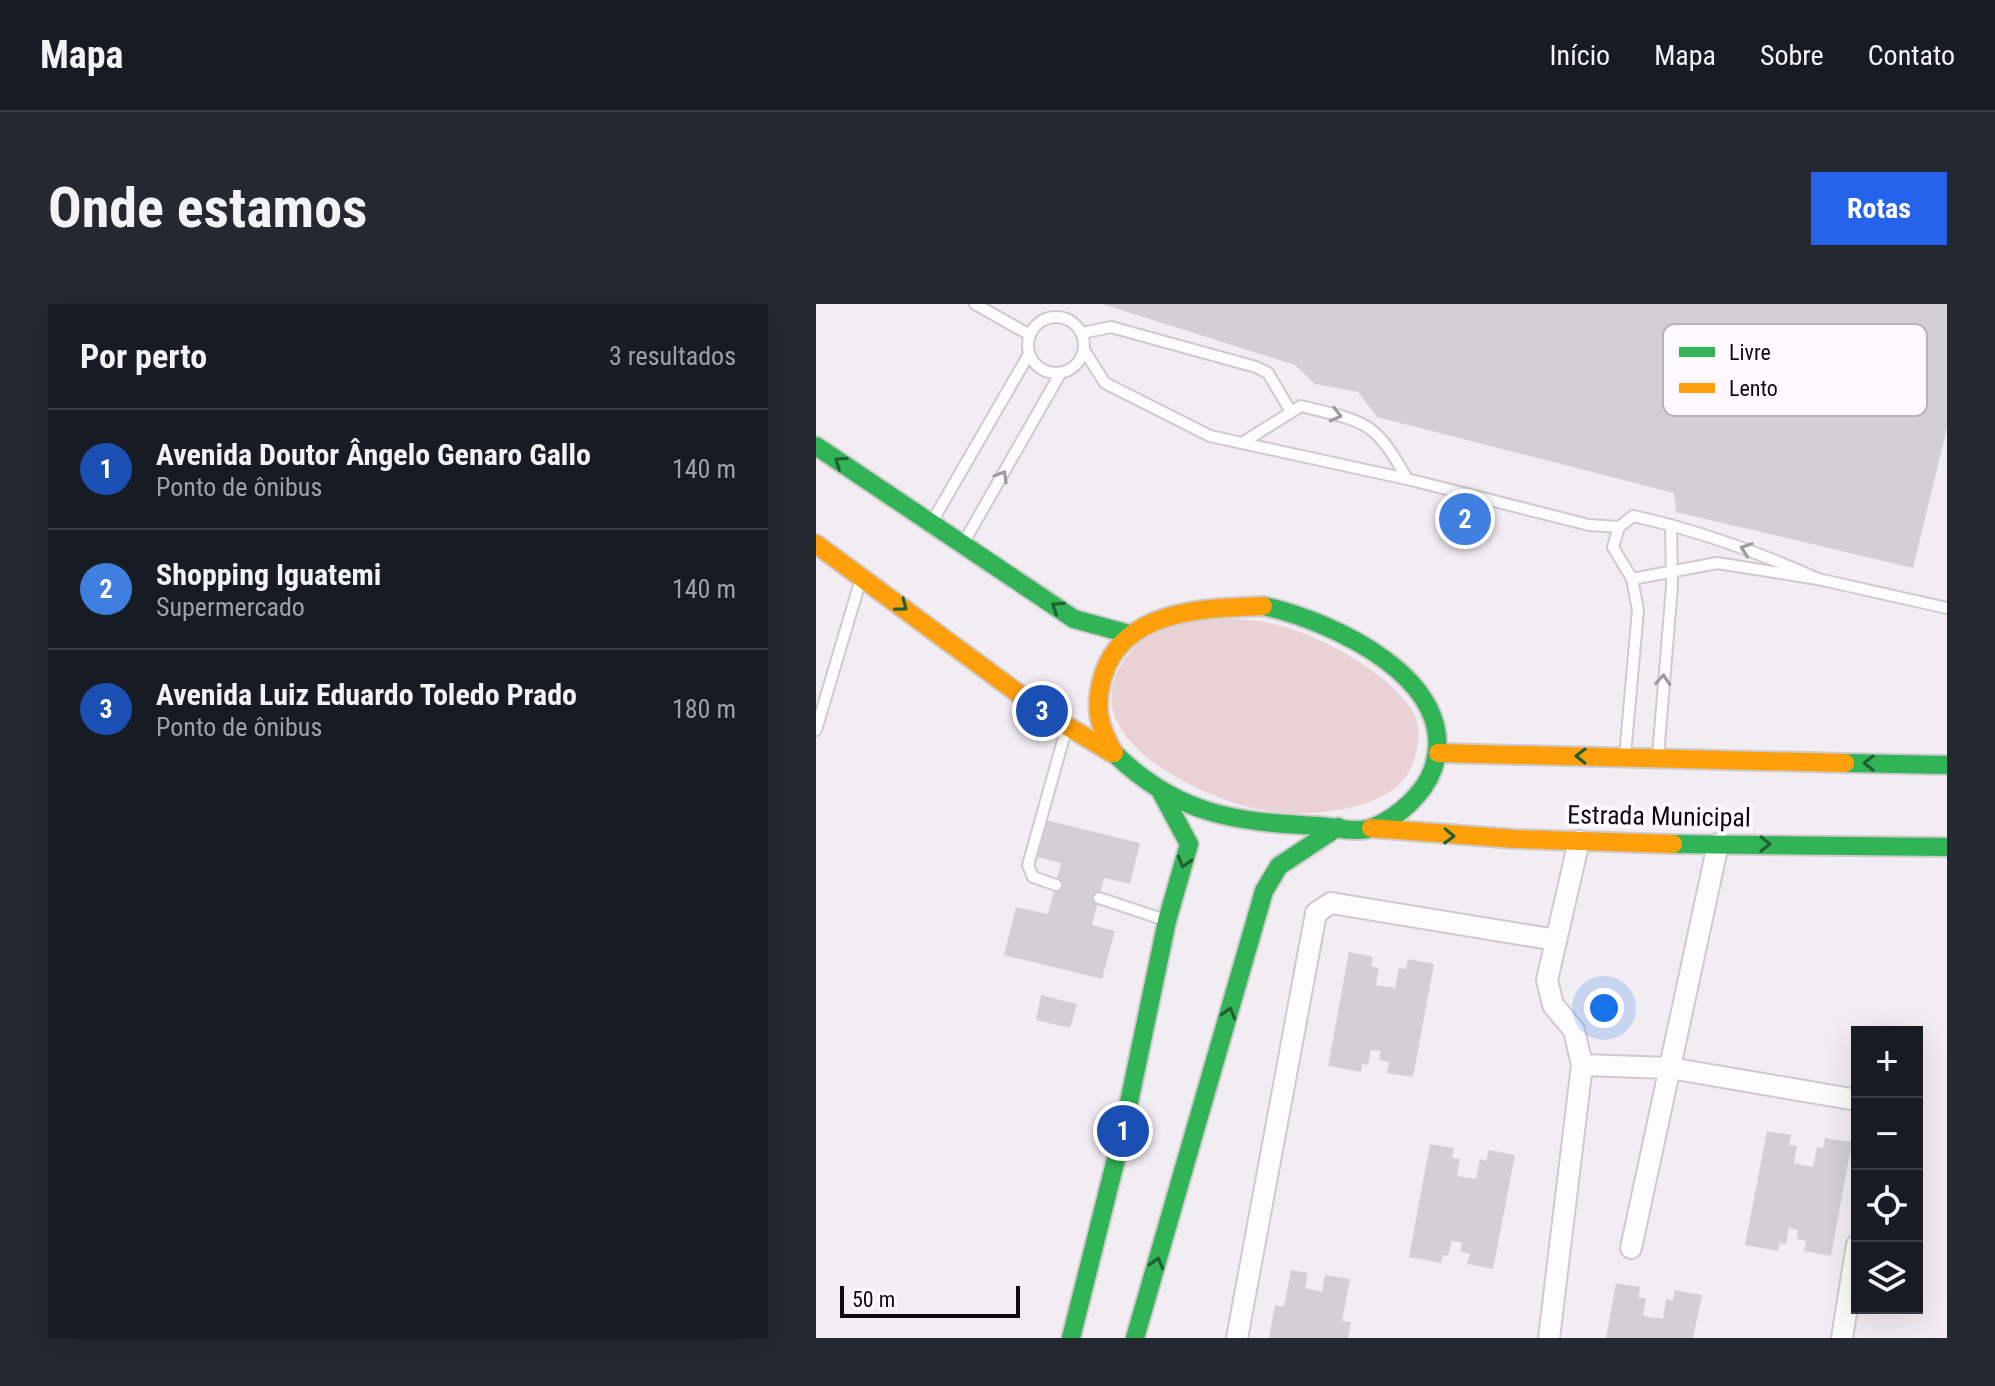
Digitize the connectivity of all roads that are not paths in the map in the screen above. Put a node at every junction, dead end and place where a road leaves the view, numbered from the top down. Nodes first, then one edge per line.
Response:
1 (975, 304) edge
2 (1082, 333) junction
3 (1030, 335) junction
4 (1084, 350) junction
5 (1029, 354) junction
6 (1060, 374) junction
7 (1291, 412) junction
8 (1242, 443) junction
9 (816, 446) edge
10 (1407, 479) junction
11 (931, 523) junction
12 (1671, 525) junction
13 (1619, 527) junction
14 (816, 544) edge
15 (963, 544) junction
16 (1672, 572) junction
17 (861, 576) junction
18 (1632, 579) junction
19 (1818, 579) junction
20 (1947, 608) edge
21 (1129, 634) junction
22 (1067, 726) junction
23 (816, 730) edge
24 (1112, 753) junction
25 (1438, 753) junction
26 (1625, 757) junction
27 (1658, 758) junction
28 (1947, 765) edge
29 (1161, 792) junction
30 (1338, 827) junction
31 (1371, 828) junction
32 (1579, 841) junction
33 (1718, 844) junction
34 (1947, 847) edge
35 (1056, 885) dead end
36 (1099, 898) dead end
37 (1167, 921) junction
38 (1556, 940) junction
39 (1582, 1065) junction
40 (1670, 1068) junction
41 (1851, 1099) edge
42 (1631, 1248) dead end
43 (1851, 1282) edge
44 (1071, 1338) edge
45 (1135, 1338) edge
46 (1237, 1338) edge
47 (1549, 1338) edge
48 (1842, 1338) edge

1 - 3 lane
2 - 3 lane
2 - 4 lane
2 - 7 lane
3 - 5 lane
4 - 6 lane
4 - 8 lane
5 - 6 lane
5 - 11 lane
15 -> 6 lane
7 - 8 lane
7 -> 10 lane
8 - 10 lane
11 -> 9 main road
10 - 13 lane
11 - 15 main road
12 - 13 lane
12 - 16 lane
19 -> 12 lane
13 - 18 lane
14 - 17 main road
21 -> 15 main road
16 - 18 lane
16 - 19 lane
27 -> 16 lane
17 -> 22 main road
17 - 23 lane
18 - 26 lane
19 - 20 lane
21 - 24 main road
21 - 25 main road
22 - 24 main road
22 - 35 lane
24 - 29 main road
26 -> 25 main road
25 - 31 main road
26 - 27 main road
28 -> 27 main road
29 - 30 main road
29 -> 37 main road
30 - 31 main road
45 -> 30 main road
31 -> 32 main road, Estrada Municipal
32 - 33 main road, Estrada Municipal
32 - 38 street
33 -> 34 main road, Estrada Municipal
33 - 40 street
36 - 37 lane
37 - 44 main road
38 - 39 street
38 - 46 street
39 - 40 street
39 - 47 street
40 - 41 street
40 - 42 street
43 - 48 street

